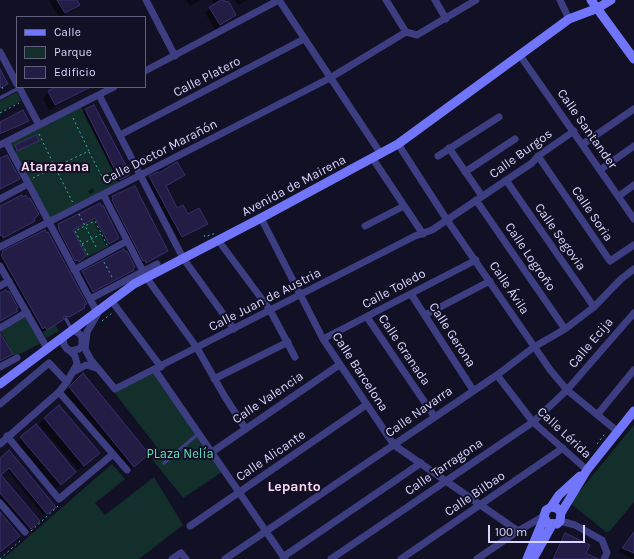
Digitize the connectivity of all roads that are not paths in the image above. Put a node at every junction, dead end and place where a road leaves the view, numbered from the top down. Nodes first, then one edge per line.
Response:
1 (146, 0) edge
2 (279, 0) edge
3 (386, 0) edge
4 (434, 0) edge
5 (476, 0) edge
6 (560, 0) edge
7 (591, 0) edge
8 (611, 0) edge
9 (598, 8) junction
10 (446, 19) junction
11 (569, 19) junction
12 (406, 32) junction
13 (304, 39) junction
14 (0, 52) edge
15 (519, 54) junction
16 (175, 56) junction
17 (634, 59) edge
18 (146, 70) edge
19 (330, 78) junction
20 (16, 82) edge
21 (16, 87) edge
22 (19, 88) edge
23 (112, 88) edge
24 (99, 95) junction
25 (0, 98) edge
26 (634, 109) edge
27 (499, 117) dead end
28 (37, 126) junction
29 (574, 131) junction
30 (120, 135) junction
31 (515, 139) dead end
32 (3, 144) edge
33 (398, 144) junction
34 (583, 144) junction
35 (634, 146) edge
36 (449, 148) junction
37 (438, 156) dead end
38 (538, 156) junction
39 (377, 157) junction
40 (600, 170) junction
41 (466, 172) junction
42 (139, 175) junction
43 (506, 180) junction
44 (28, 183) junction
45 (634, 185) edge
46 (106, 193) junction
47 (619, 196) junction
48 (479, 198) junction
49 (0, 199) edge
50 (404, 206) junction
51 (261, 218) junction
52 (634, 219) edge
53 (447, 220) junction
54 (49, 222) junction
55 (365, 226) dead end
56 (423, 234) junction
57 (218, 240) junction
58 (127, 241) junction
59 (634, 245) edge
60 (0, 247) edge
61 (183, 258) junction
62 (476, 260) junction
63 (157, 264) dead end
64 (0, 266) edge
65 (634, 269) edge
66 (74, 270) junction
67 (144, 274) junction
68 (9, 281) junction
69 (490, 282) junction
70 (0, 286) edge
71 (411, 294) junction
72 (300, 295) junction
73 (90, 299) junction
74 (111, 300) junction
75 (594, 307) junction
76 (100, 309) junction
77 (270, 310) junction
78 (27, 312) junction
79 (634, 312) edge
80 (425, 315) junction
81 (367, 317) junction
82 (66, 319) dead end
83 (0, 328) edge
84 (564, 328) junction
85 (73, 330) junction
86 (234, 330) junction
87 (63, 337) junction
88 (82, 338) junction
89 (323, 339) junction
90 (288, 342) junction
91 (534, 347) junction
92 (48, 348) junction
93 (85, 348) junction
94 (197, 348) junction
95 (69, 350) junction
96 (76, 356) junction
97 (296, 357) dead end
98 (17, 358) dead end
99 (339, 364) junction
100 (81, 365) junction
101 (0, 367) edge
102 (158, 369) junction
103 (634, 370) edge
104 (100, 371) junction
105 (72, 375) junction
106 (497, 375) junction
107 (214, 379) junction
108 (67, 382) junction
109 (0, 384) edge
110 (473, 390) junction
111 (567, 390) junction
112 (59, 392) junction
113 (0, 404) edge
114 (366, 405) junction
115 (634, 411) edge
116 (597, 415) junction
117 (434, 416) junction
118 (532, 422) junction
119 (245, 428) junction
120 (617, 431) junction
121 (198, 433) junction
122 (8, 436) junction
123 (0, 444) edge
124 (394, 445) junction
125 (563, 448) junction
126 (212, 452) junction
127 (113, 454) junction
128 (164, 463) dead end
129 (421, 463) junction
130 (127, 470) dead end
131 (587, 470) junction
132 (446, 480) junction
133 (239, 492) junction
134 (0, 503) edge
135 (481, 505) junction
136 (551, 507) junction
137 (544, 517) junction
138 (558, 519) junction
139 (190, 526) dead end
140 (266, 531) junction
141 (518, 531) junction
142 (25, 532) dead end
143 (184, 556) edge
144 (284, 558) edge
145 (172, 559) edge
146 (225, 559) edge
147 (331, 559) edge
148 (401, 559) edge
149 (477, 559) edge
150 (527, 559) edge
151 (533, 559) edge
152 (604, 559) edge

1 - 16 street
2 - 13 street
2 - 16 street
3 - 12 street
4 - 10 street
5 - 10 street
6 - 11 street
7 - 9 street
8 - 9 street, Avenida de Mairena
9 - 11 street, Avenida de Mairena
9 - 17 street
10 - 12 street
11 - 15 street, Avenida de Mairena
12 - 19 street, Calle Doctor Marañón
13 - 19 street
13 - 30 street, Calle Platero
14 - 20 street
15 - 29 street, Calle Santander
15 - 33 street, Avenida de Mairena
16 - 18 street
19 - 39 street
19 - 42 street, Calle Doctor Marañón
21 - 25 lane
22 - 28 street
23 - 24 street
24 - 28 street
24 - 30 street
26 - 34 street
27 - 36 street
28 - 32 street
29 - 34 street, Calle Santander
29 - 38 street, Calle Burgos
30 - 42 street
31 - 41 street
32 - 44 street
33 - 39 street, Avenida de Mairena
33 - 53 street, Calle Ávila
34 - 40 street, Calle Santander
35 - 40 street
36 - 37 street
36 - 41 street, Calle Burgos
38 - 43 street, Calle Burgos
38 - 59 street, Calle Soria
39 - 50 street
39 - 51 street, Avenida de Mairena
40 - 47 street, Calle Santander
41 - 48 street, Calle Burgos
42 - 46 street, Calle Doctor Marañón
42 - 61 street
43 - 48 street, Calle Burgos
43 - 75 street, Calle Segovia
44 - 49 street
44 - 54 street
45 - 47 street
46 - 54 street, Calle Doctor Marañón
46 - 58 street
47 - 52 street, Calle Santander
48 - 53 street, Calle Burgos
48 - 84 street, Calle Logroño
50 - 55 street
50 - 56 street
51 - 57 street, Avenida de Mairena
51 - 72 street, Calle Barcelona
53 - 56 street, Calle Juan de Austria
53 - 62 street, Calle Ávila
54 - 60 street, Calle Doctor Marañón
54 - 66 street
56 - 72 street, Calle Juan de Austria
57 - 61 street, Avenida de Mairena
57 - 77 street
58 - 66 street
58 - 67 street
61 - 67 street, Avenida de Mairena
61 - 86 street
62 - 69 street, Calle Ávila
62 - 71 street, Calle Toledo
63 - 67 street
64 - 68 street
65 - 75 street, Calle Navarra
66 - 73 street
67 - 73 street
67 - 74 street, Avenida de Mairena
67 - 94 street
68 - 70 street
68 - 78 street
69 - 80 street
69 - 91 street, Calle Ávila
71 - 80 street, Calle Gerona
71 - 81 street, Calle Toledo
72 - 77 street, Calle Juan de Austria
72 - 89 street, Calle Barcelona
73 - 76 street
74 - 76 street, Avenida de Mairena
74 - 102 street
75 - 84 street, Calle Navarra
76 - 85 street, Avenida de Mairena
76 - 93 street
77 - 86 street, Calle Juan de Austria
77 - 90 street
78 - 83 street
78 - 92 street
79 - 111 street, Calle Ecija
80 - 110 street, Calle Gerona
81 - 89 street, Calle Toledo
81 - 117 street, Calle Granada
82 - 85 lane
84 - 91 street, Calle Navarra
85 - 87 street, Avenida de Mairena
85 - 88 street
86 - 94 street, Calle Juan de Austria
87 - 92 street, Avenida de Mairena
87 - 95 street
88 - 93 street, Calle Juan de Austria
88 - 95 street
89 - 99 street, Calle Barcelona
90 - 97 street
90 - 107 street
91 - 106 street, Calle Navarra
91 - 111 street, Calle Ávila
92 - 109 street, Avenida de Mairena
93 - 100 street
93 - 104 street, Calle Juan de Austria
94 - 102 street, Calle Juan de Austria
94 - 107 street
95 - 96 street
96 - 100 street
96 - 105 street
98 - 101 street
99 - 114 street, Calle Barcelona
99 - 119 street, Calle Valencia
100 - 104 street
100 - 105 street
102 - 104 street, Calle Juan de Austria
102 - 121 street
103 - 116 street
105 - 108 street
106 - 110 street, Calle Navarra
106 - 118 street, Calle Lérida
107 - 119 street
108 - 112 street
108 - 113 street
110 - 117 street, Calle Navarra
111 - 116 street, Calle Ávila
111 - 118 street, Calle Tarragona
112 - 122 street
112 - 127 street
114 - 124 street, Calle Barcelona
114 - 133 street, Calle Alicante
115 - 120 street
116 - 120 street, Calle Ávila
117 - 124 street, Calle Navarra
118 - 125 street, Calle Lérida
118 - 132 street, Calle Tarragona
119 - 126 street, Calle Valencia
120 - 131 street
121 - 126 street
121 - 128 lane
122 - 123 street
122 - 127 street
124 - 129 street, Calle Barcelona
124 - 140 street, Calle Navarra
125 - 131 street, Calle Lérida
125 - 135 street, Calle Bilbao
126 - 133 street
127 - 130 street
129 - 132 street, Calle Barcelona
129 - 144 street
131 - 136 street
131 - 138 street
132 - 135 street, Calle Barcelona
132 - 147 street, Calle Tarragona
133 - 139 street, Calle Alicante
133 - 140 street
134 - 142 street
135 - 141 street, Calle Barcelona
135 - 148 street, Calle Bilbao
136 - 137 street
136 - 138 street
137 - 138 street
137 - 141 street
137 - 150 street
138 - 151 street
138 - 152 street
140 - 144 street
140 - 146 street, Calle Navarra
141 - 149 street
143 - 145 street

